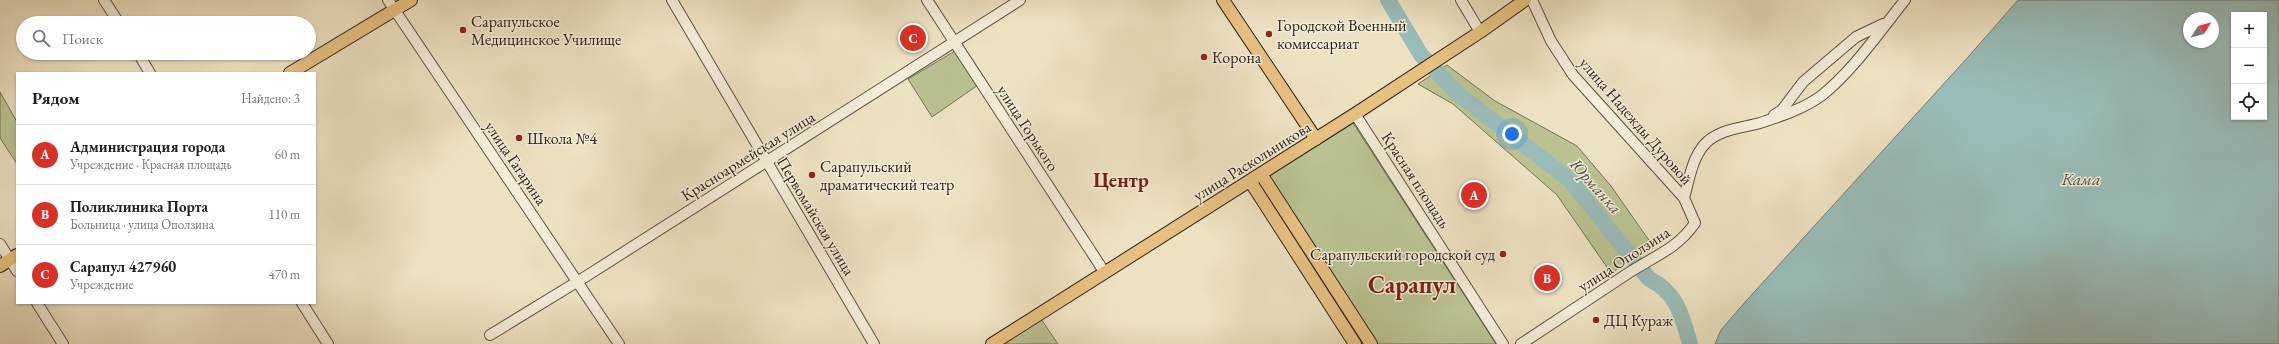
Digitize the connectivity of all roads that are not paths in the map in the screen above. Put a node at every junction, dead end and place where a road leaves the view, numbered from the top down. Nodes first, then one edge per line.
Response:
1 (104, 0) edge
2 (411, 0) edge
3 (672, 0) edge
4 (927, 0) edge
5 (1020, 0) edge
6 (1223, 0) edge
7 (1461, 0) edge
8 (1525, 0) edge
9 (1532, 0) edge
10 (1905, 0) edge
11 (391, 5) edge
12 (114, 16) edge
13 (1887, 22) junction
14 (1476, 35) junction
15 (955, 42) junction
16 (316, 55) edge
17 (142, 60) edge
18 (309, 60) edge
19 (149, 72) edge
20 (291, 72) edge
21 (1355, 114) junction
22 (1760, 123) junction
23 (1316, 139) junction
24 (766, 162) junction
25 (1261, 174) junction
26 (1250, 181) junction
27 (1684, 198) junction
28 (0, 244) edge
29 (9, 260) edge
30 (16, 270) edge
31 (1105, 273) junction
32 (578, 281) junction
33 (38, 304) edge
34 (303, 304) edge
35 (490, 335) dead end
36 (63, 344) edge
37 (328, 344) edge
38 (619, 344) edge
39 (874, 344) edge
40 (992, 344) edge
41 (1355, 344) edge
42 (1371, 344) edge
43 (1503, 344) edge
44 (1521, 344) edge

1 - 12 street
2 - 11 main road
3 - 24 street, Первомайская улица
4 - 15 street, улица Горького
5 - 15 street, Красноармейская улица
6 - 23 main road
7 - 14 street
8 - 14 main road, улица Раскольникова
9 - 27 street, улица Надежды Дуровой
10 - 13 street
11 - 16 main road
11 - 32 street, улица Гагарина
13 - 22 street
13 - 22 street
14 - 21 main road, улица Раскольникова
15 - 24 street, Красноармейская улица
15 - 31 street, улица Горького
17 - 19 street
18 - 20 main road
21 - 23 main road, улица Раскольникова
21 - 43 street, Красная площадь
22 - 27 street
23 - 25 main road, улица Раскольникова
24 - 32 street, Красноармейская улица
24 - 39 street, Первомайская улица
25 - 26 main road, улица Раскольникова
25 - 42 main road
26 - 31 main road, улица Раскольникова
26 - 41 main road
27 - 44 street, улица Оползина
28 - 29 street
29 - 30 street
31 - 40 main road, улица Раскольникова
32 - 35 street, Красноармейская улица
32 - 38 street, улица Гагарина
33 - 36 street
34 - 37 street

